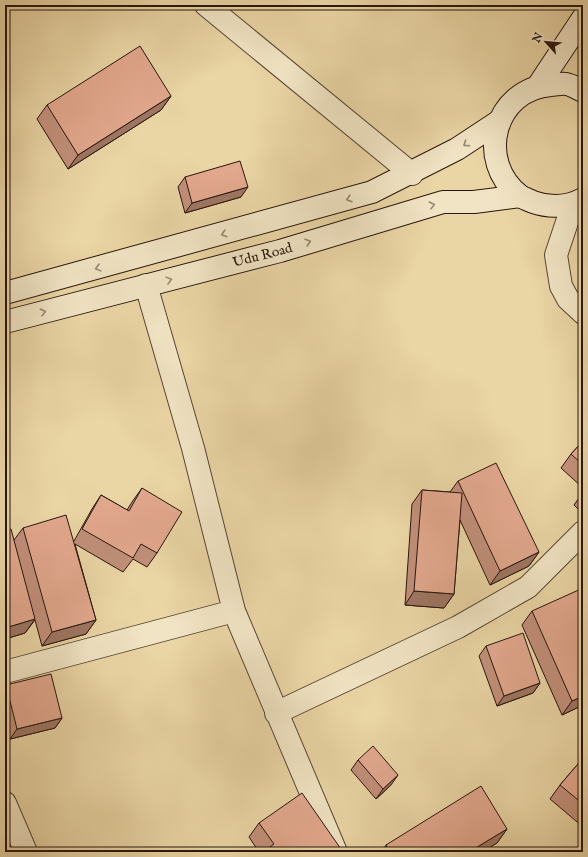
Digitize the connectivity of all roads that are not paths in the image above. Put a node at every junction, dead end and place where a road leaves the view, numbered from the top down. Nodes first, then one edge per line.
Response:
1 (206, 5) edge
2 (583, 18) edge
3 (538, 86) junction
4 (583, 91) edge
5 (498, 122) junction
6 (412, 174) junction
7 (520, 196) junction
8 (578, 202) edge
9 (146, 286) junction
10 (5, 293) edge
11 (583, 313) edge
12 (5, 322) edge
13 (583, 532) edge
14 (234, 611) junction
15 (5, 672) edge
16 (276, 713) junction
17 (5, 803) edge
18 (26, 852) edge
19 (336, 852) edge

1 - 6 street
2 - 3 street
3 - 4 street
3 - 5 street
5 -> 6 street
5 - 7 street
6 -> 10 street
7 - 8 street
9 -> 7 street, Udu Road
8 - 11 street
12 -> 9 street, Udu Road
9 - 14 street
13 - 16 street
14 - 15 street
14 - 16 street
16 - 19 street
17 - 18 street

